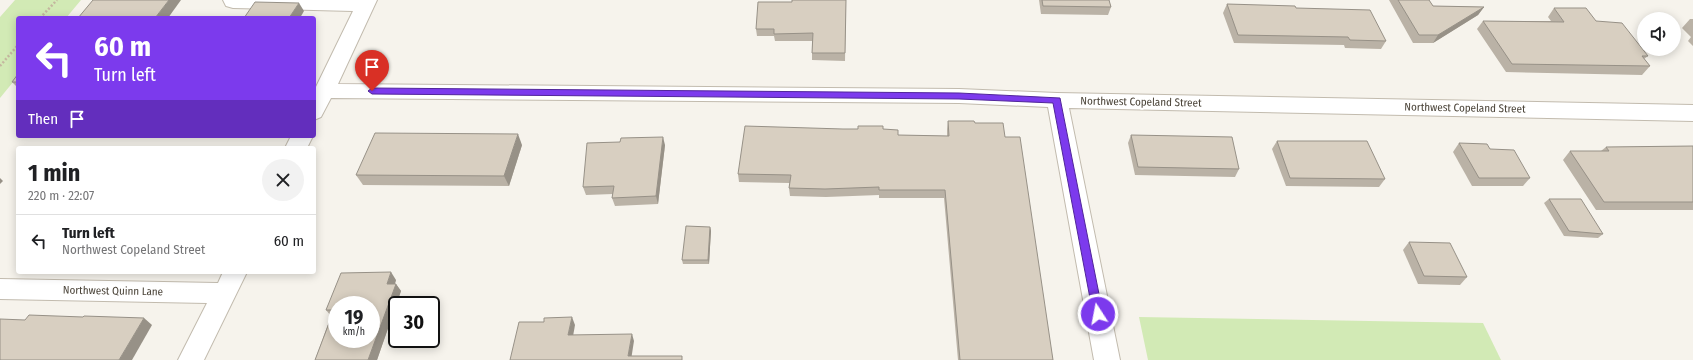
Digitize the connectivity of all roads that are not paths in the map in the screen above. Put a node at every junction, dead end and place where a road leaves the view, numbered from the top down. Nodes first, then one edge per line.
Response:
1 (232, 0) edge
2 (367, 2) edge
3 (324, 91) junction
4 (1057, 100) junction
5 (316, 108) edge
6 (1693, 113) edge
7 (230, 282) edge
8 (0, 289) edge
9 (191, 360) edge
10 (1107, 360) edge

1 - 2 street
2 - 3 street
3 - 4 street, Northwest Copeland Street
3 - 5 street
4 - 6 street, Northwest Copeland Street
4 - 10 street
7 - 8 street, Northwest Quinn Lane
7 - 9 street

